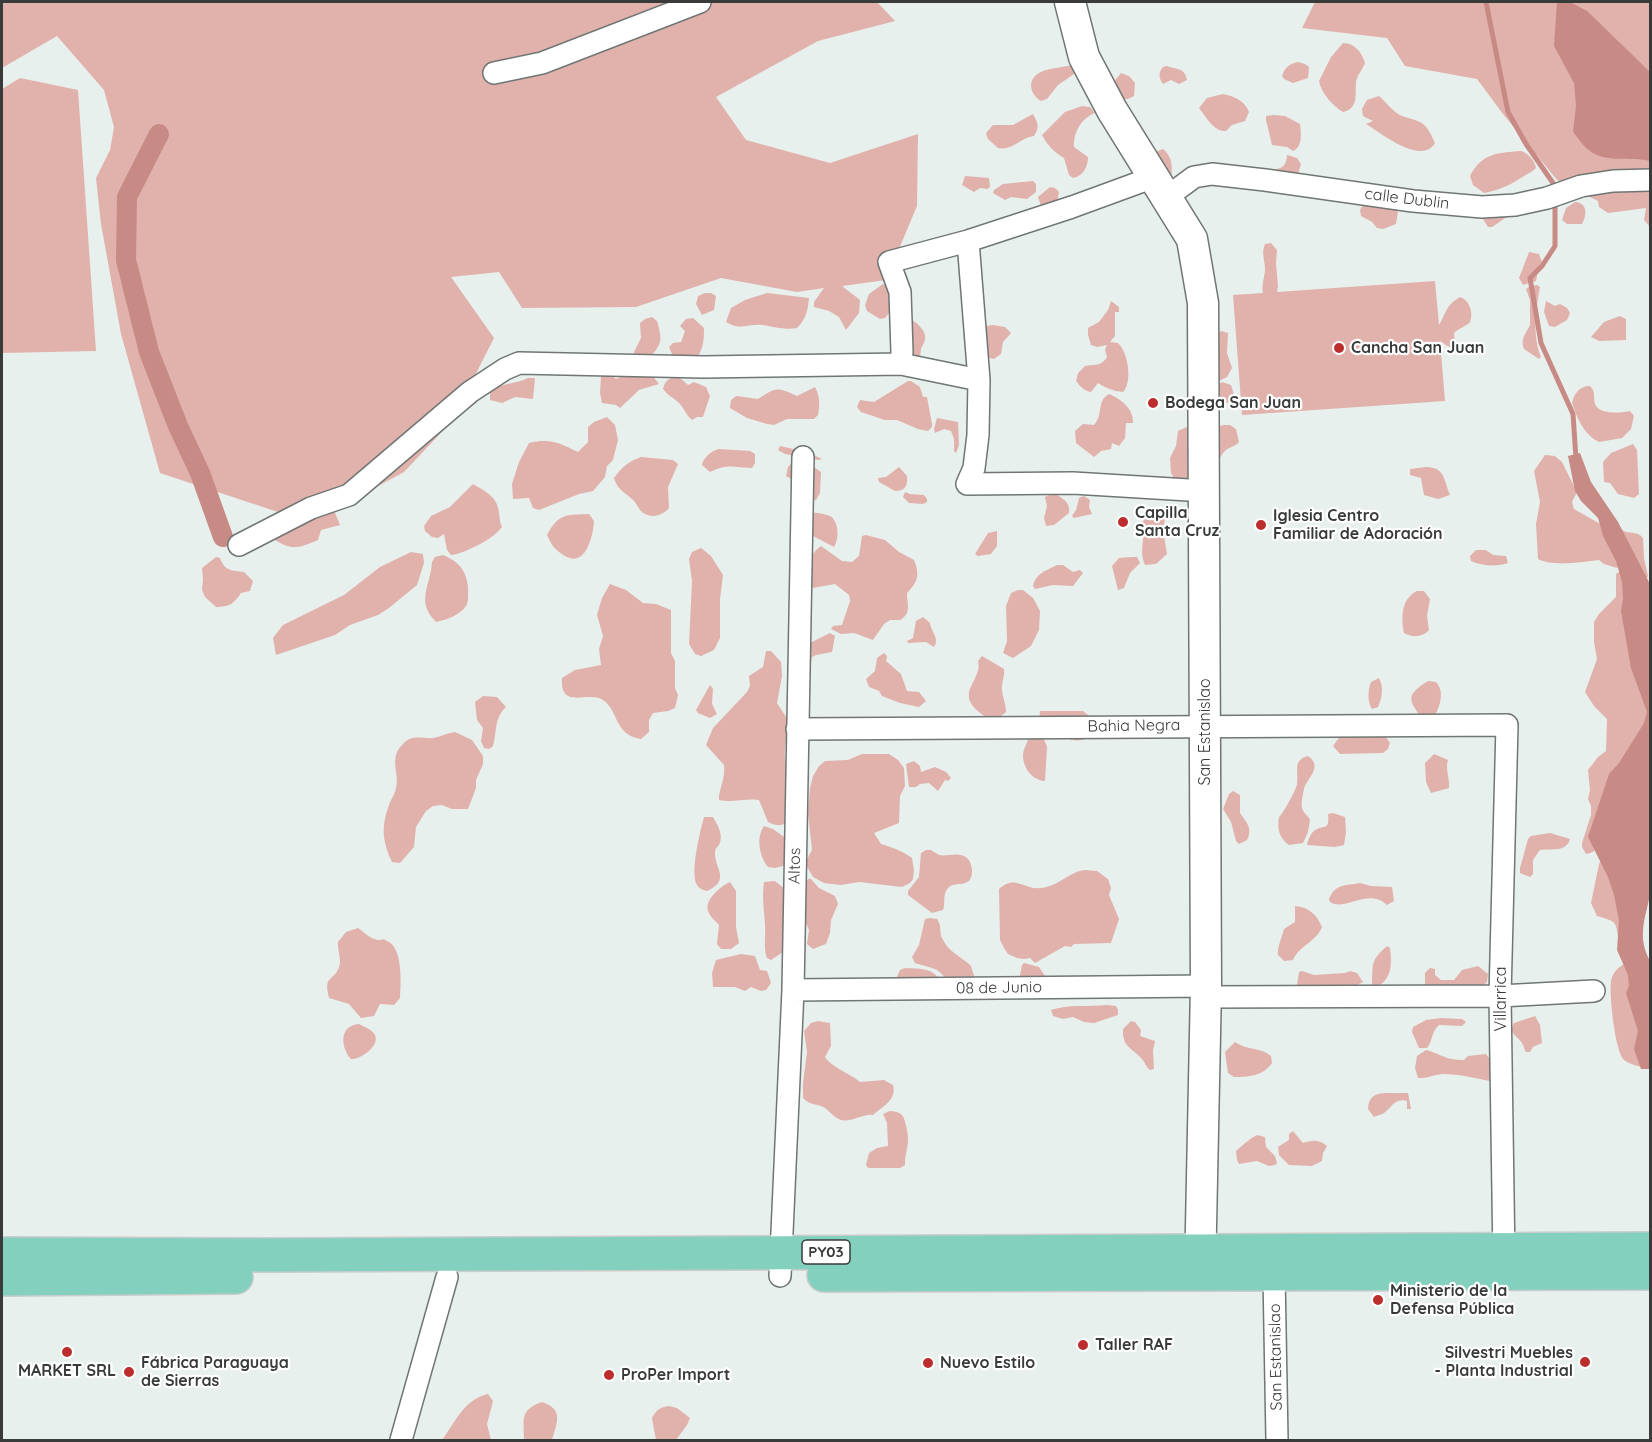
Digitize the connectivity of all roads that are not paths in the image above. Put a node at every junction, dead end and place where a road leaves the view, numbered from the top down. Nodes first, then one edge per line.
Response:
1 (700, 2) edge
2 (1070, 2) edge
3 (494, 73) dead end
4 (1650, 180) edge
5 (1161, 187) junction
6 (968, 241) junction
7 (901, 364) junction
8 (979, 380) junction
9 (803, 457) dead end
10 (1205, 491) junction
11 (239, 545) dead end
12 (1507, 725) joint
13 (1205, 726) junction
14 (797, 729) junction
15 (793, 990) junction
16 (1205, 991) junction
17 (1594, 991) dead end
18 (1500, 996) junction
19 (1650, 1249) edge
20 (2, 1254) edge
21 (1504, 1261) junction
22 (1200, 1262) junction
23 (780, 1264) junction
24 (618, 1265) junction
25 (270, 1266) junction
26 (1650, 1273) edge
27 (1274, 1274) junction
28 (447, 1277) junction
29 (2, 1279) edge
30 (401, 1440) edge
31 (1277, 1440) edge

1 - 3 street
2 - 5 main road, San Estanislao
4 - 5 street, calle Dublin
5 - 6 street, calle Dublin
5 - 10 main road, San Estanislao
6 - 7 street, calle Dublin
6 - 8 street
7 - 8 street
7 - 11 street
8 - 10 street
9 - 14 street, Altos
10 - 13 main road, San Estanislao
12 - 13 street, Bahia Negra
12 - 18 street, Villarrica
13 - 14 street, Bahia Negra
13 - 16 main road, San Estanislao
14 - 15 street, Altos
15 - 16 street, 08 de Junio
15 - 23 street, Altos
16 - 18 street, 08 de Junio
16 - 22 main road, San Estanislao
17 - 18 street, 08 de Junio
18 - 21 street, Villarrica
19 - 21 highway, PY03
20 - 25 highway, PY03
21 - 22 highway, PY03
21 - 26 highway, PY03
21 - 27 highway, PY03
22 - 23 highway, PY03
22 - 27 highway, PY03
23 - 24 highway, PY03
24 - 25 highway, PY03
24 - 28 highway, PY03
25 - 28 highway, PY03
25 - 29 highway, PY03
27 - 31 street, San Estanislao
28 - 30 street

